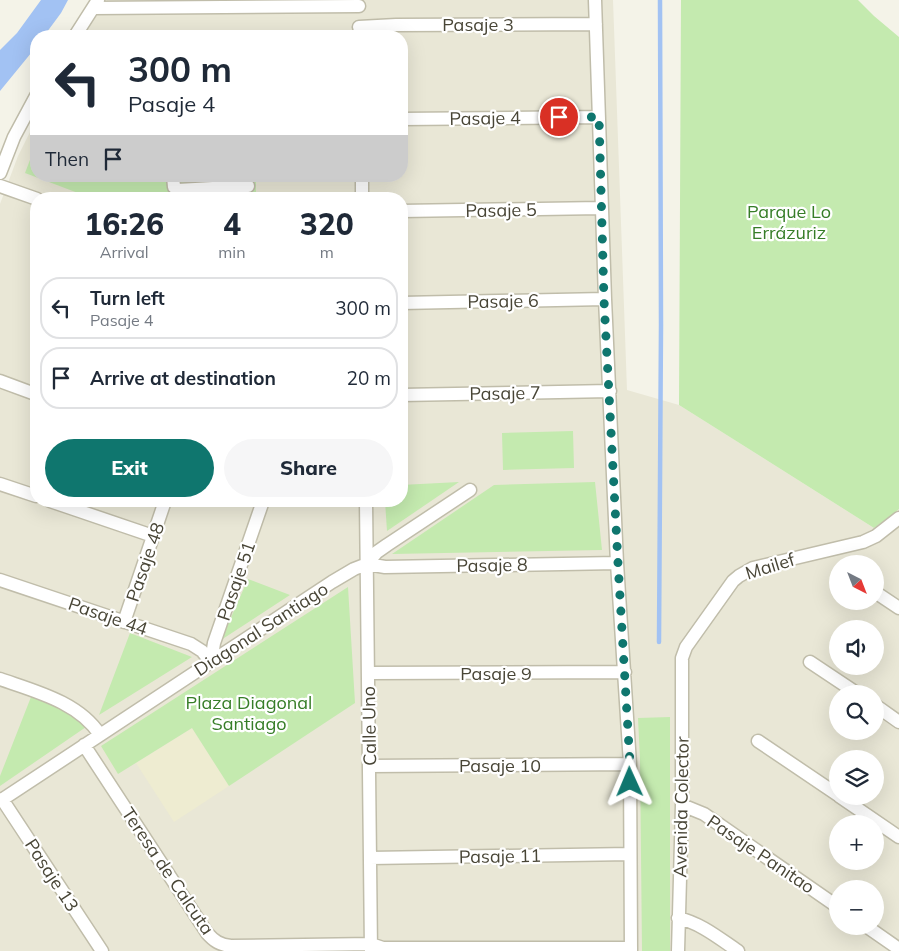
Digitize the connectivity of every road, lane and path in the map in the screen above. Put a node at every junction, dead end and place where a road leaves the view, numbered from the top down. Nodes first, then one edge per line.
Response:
1 (595, 0) edge
2 (230, 3) edge
3 (359, 3) edge
4 (95, 4) edge
5 (596, 24) junction
6 (79, 30) edge
7 (359, 30) edge
8 (370, 30) edge
9 (30, 109) edge
10 (599, 117) junction
11 (408, 119) edge
12 (0, 173) edge
13 (174, 182) edge
14 (0, 186) edge
15 (248, 186) dead end
16 (30, 197) edge
17 (601, 208) junction
18 (408, 211) edge
19 (604, 300) junction
20 (408, 303) edge
21 (0, 381) edge
22 (610, 391) junction
23 (30, 392) edge
24 (408, 394) edge
25 (0, 484) edge
26 (470, 490) dead end
27 (30, 494) edge
28 (68, 507) edge
29 (163, 507) edge
30 (261, 507) edge
31 (366, 507) edge
32 (899, 518) edge
33 (153, 536) junction
34 (618, 563) junction
35 (367, 564) junction
36 (0, 580) edge
37 (884, 598) edge
38 (899, 608) edge
39 (124, 622) junction
40 (211, 662) junction
41 (810, 662) dead end
42 (682, 664) joint
43 (625, 672) junction
44 (368, 673) junction
45 (0, 679) edge
46 (844, 685) edge
47 (884, 712) edge
48 (899, 722) edge
49 (100, 735) junction
50 (758, 741) dead end
51 (84, 745) junction
52 (630, 764) junction
53 (369, 766) junction
54 (829, 790) edge
55 (1, 800) edge
56 (682, 805) junction
57 (851, 805) edge
58 (899, 837) edge
59 (630, 854) junction
60 (370, 858) junction
61 (829, 901) edge
62 (678, 918) junction
63 (874, 935) edge
64 (884, 946) edge
65 (371, 947) edge
66 (631, 949) edge
67 (899, 949) edge
68 (102, 951) edge
69 (678, 951) edge
70 (738, 951) edge

1 - 5 street
2 - 3 street
2 - 4 street
3 - 7 street
4 - 6 street
5 - 8 street, Pasaje 3
5 - 10 street
9 - 12 street
10 - 11 street, Pasaje 4
10 - 17 street
13 - 15 street
14 - 16 street
17 - 18 street, Pasaje 5
17 - 19 street
19 - 20 street, Pasaje 6
19 - 22 street
21 - 23 street
22 - 24 street, Pasaje 7
22 - 34 street
25 - 27 street
26 - 35 street, Diagonal Santiago
28 - 33 street
29 - 33 street, Pasaje 48
30 - 40 street, Pasaje 51
31 - 35 street, Calle Uno
32 - 42 street, Mailef
33 - 39 street, Pasaje 48
34 - 35 street, Pasaje 8
34 - 43 street
35 - 40 street, Diagonal Santiago
35 - 44 street, Calle Uno
36 - 39 street, Pasaje 44
37 - 38 street
39 - 40 street, Pasaje 44
40 - 49 street, Diagonal Santiago
41 - 46 street
42 - 56 street, Avenida Colector
43 - 44 street, Pasaje 9
43 - 52 street
44 - 53 street, Calle Uno
45 - 49 street
47 - 48 street
49 - 51 street, Diagonal Santiago
50 - 54 street
51 - 55 street, Diagonal Santiago
51 - 65 street, Teresa de Calcuta
52 - 53 street, Pasaje 10
52 - 59 street
53 - 60 street, Calle Uno
55 - 68 street, Pasaje 13
56 - 61 street, Pasaje Panitao
56 - 62 street, Avenida Colector
57 - 58 street
59 - 60 street, Pasaje 11
59 - 66 street
60 - 65 street, Calle Uno
62 - 69 street, Avenida Colector
62 - 70 street
63 - 64 street
64 - 67 street
65 - 66 street

